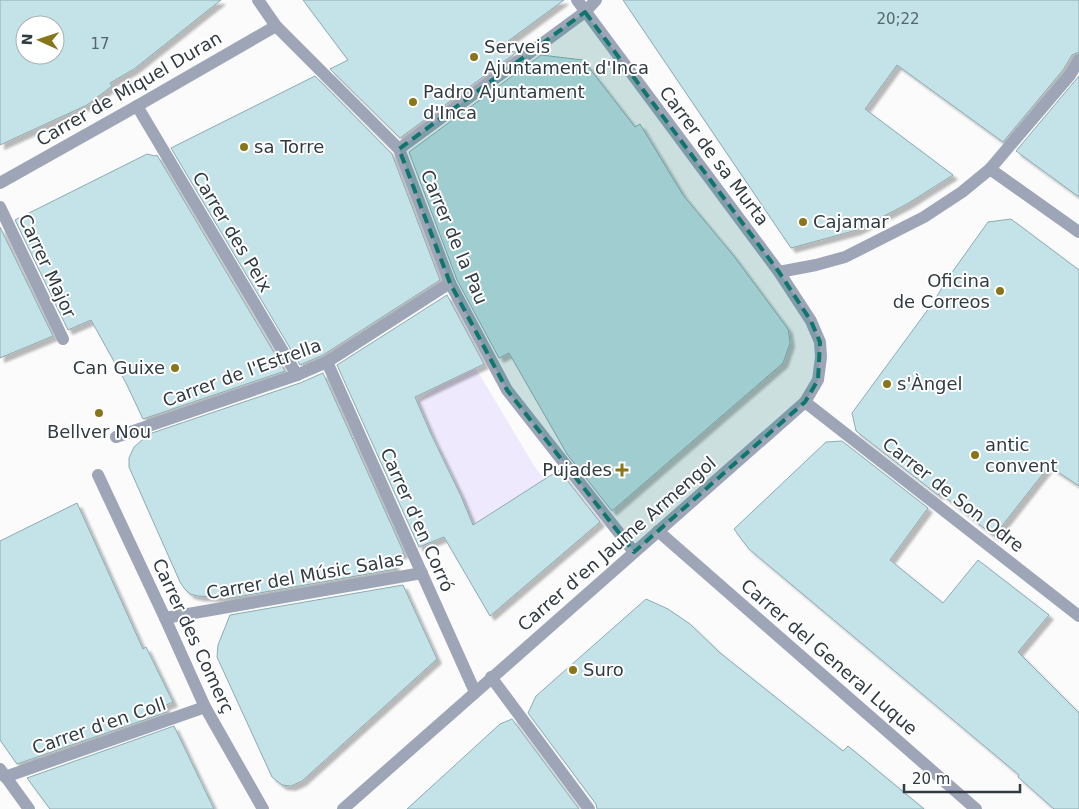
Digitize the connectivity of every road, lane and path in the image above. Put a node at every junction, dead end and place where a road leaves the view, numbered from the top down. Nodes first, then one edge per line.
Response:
1 (258, 0) edge
2 (577, 0) edge
3 (596, 0) edge
4 (585, 12) junction
5 (276, 26) junction
6 (1079, 60) edge
7 (137, 106) junction
8 (399, 149) junction
9 (990, 168) junction
10 (0, 183) edge
11 (0, 207) edge
12 (1079, 232) edge
13 (778, 272) junction
14 (450, 283) junction
15 (63, 339) dead end
16 (327, 362) junction
17 (297, 375) junction
18 (805, 402) junction
19 (116, 437) dead end
20 (98, 475) dead end
21 (658, 531) junction
22 (634, 552) junction
23 (422, 573) junction
24 (1079, 616) edge
25 (166, 618) junction
26 (491, 678) junction
27 (475, 692) junction
28 (205, 707) junction
29 (2, 774) edge
30 (29, 809) edge
31 (263, 809) edge
32 (343, 809) edge
33 (589, 809) edge
34 (976, 809) edge

1 - 5 street, Carrer de la Pau
2 - 4 street, Carrer de sa Murta
3 - 4 street
4 - 8 street
4 - 13 street, Carrer de sa Murta
5 - 7 street, Carrer de Miquel Duran
5 - 8 street, Carrer de la Pau
6 - 9 street
7 - 10 street, Carrer de Miquel Duran
7 - 17 street, Carrer des Peix
8 - 14 street, Carrer de la Pau
9 - 12 street
9 - 13 street
11 - 15 street, Carrer Major
13 - 18 street, Carrer d'en Jaume Armengol
14 - 16 street, Carrer de l'Estrella
14 - 22 street, Carrer de la Pau
16 - 17 street, Carrer de l'Estrella
16 - 23 street, Carrer d'en Corró
17 - 19 street, Carrer de l'Estrella
18 - 21 street, Carrer d'en Jaume Armengol
18 - 24 street, Carrer de Son Odre
20 - 25 street, Carrer des Comerç
21 - 22 street, Carrer d'en Jaume Armengol
21 - 34 street, Carrer del General Luque
22 - 26 street, Carrer d'en Jaume Armengol
23 - 25 street, Carrer del Músic Salas
23 - 27 street, Carrer d'en Corró
25 - 28 street, Carrer des Comerç
26 - 27 street, Carrer d'en Jaume Armengol
26 - 33 street
27 - 32 street, Carrer d'en Jaume Armengol
28 - 29 street, Carrer d'en Coll
28 - 31 street, Carrer des Comerç
29 - 30 street

